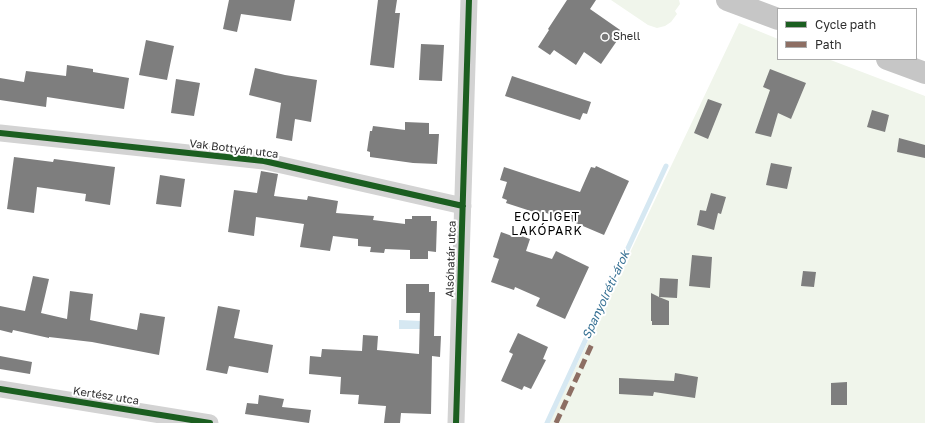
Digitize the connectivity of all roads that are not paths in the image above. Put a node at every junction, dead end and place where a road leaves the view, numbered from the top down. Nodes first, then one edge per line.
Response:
1 (469, 0) edge
2 (727, 0) edge
3 (777, 19) edge
4 (890, 60) edge
5 (925, 72) edge
6 (0, 133) edge
7 (463, 206) junction
8 (0, 389) edge
9 (210, 423) edge
10 (456, 423) edge

1 - 7 street, Alsóhatár utca
2 - 3 main road
4 - 5 main road
6 - 7 street, Vak Bottyán utca
7 - 10 street, Alsóhatár utca
8 - 9 street, Kertész utca

